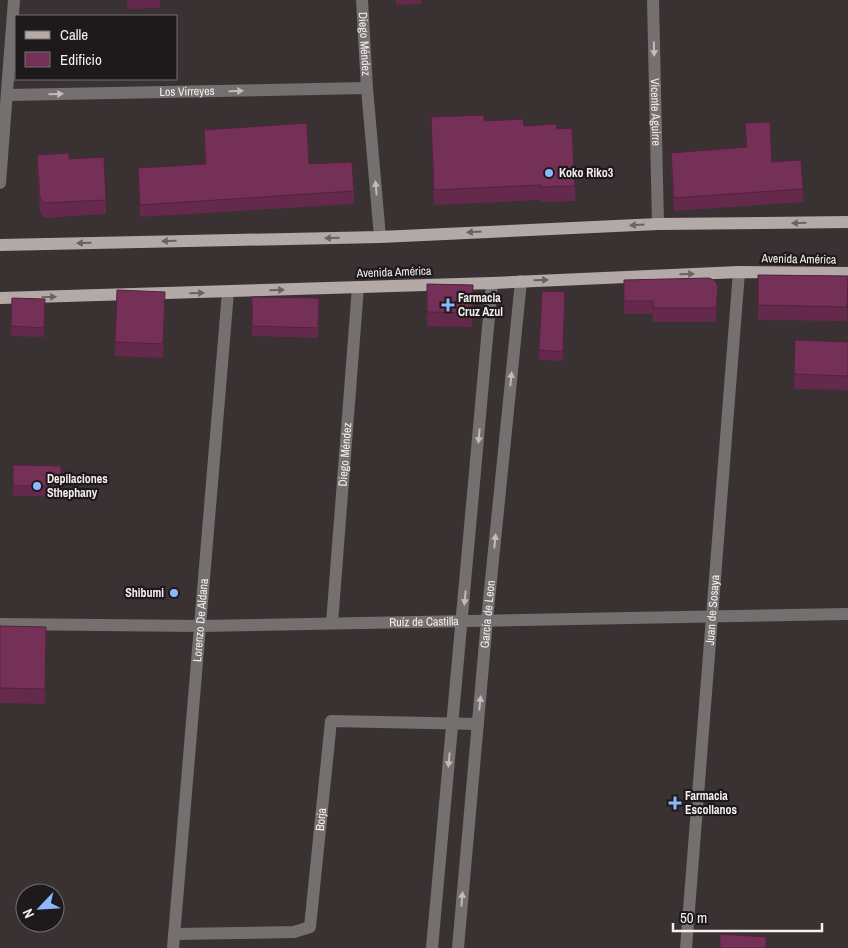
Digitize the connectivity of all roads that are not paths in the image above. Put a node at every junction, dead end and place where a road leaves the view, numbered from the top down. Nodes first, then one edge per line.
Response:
1 (14, 0) edge
2 (362, 0) edge
3 (653, 0) edge
4 (367, 88) junction
5 (8, 95) junction
6 (0, 182) edge
7 (848, 222) edge
8 (658, 224) junction
9 (380, 236) junction
10 (0, 245) edge
11 (740, 272) junction
12 (848, 273) edge
13 (521, 281) junction
14 (492, 283) junction
15 (358, 287) junction
16 (228, 292) junction
17 (0, 298) edge
18 (848, 614) edge
19 (712, 615) junction
20 (463, 620) junction
21 (487, 620) junction
22 (332, 623) junction
23 (0, 624) edge
24 (200, 626) junction
25 (452, 724) junction
26 (478, 724) junction
27 (174, 934) junction
28 (173, 948) edge
29 (432, 948) edge
30 (458, 948) edge
31 (686, 948) edge

1 - 5 street
2 - 4 street, Diego Méndez
3 -> 8 street, Vicente Aguirre
5 -> 4 street, Los Virreyes
9 -> 4 street, Diego Méndez
5 - 6 street
7 -> 8 main road
8 -> 9 main road
9 -> 10 main road
11 - 12 main road, Avenida América
13 -> 11 main road, Avenida América
11 - 19 street, Juan de Sosaya
13 - 14 main road, Avenida América
21 -> 13 street, García de Leon
14 - 15 main road, Avenida América
14 -> 20 street, García de Leon
16 -> 15 main road, Avenida América
15 - 22 street, Diego Méndez
17 -> 16 main road, Avenida América
16 - 24 street, Lorenzo De Aldana
18 - 19 street, Ruíz de Castilla
19 - 21 street, Ruíz de Castilla
19 - 31 street, Juan de Sosaya
20 - 21 street, Ruíz de Castilla
20 - 22 street, Ruíz de Castilla
20 - 25 street, García de Leon
26 -> 21 street, García de Leon
22 - 24 street, Ruíz de Castilla
23 - 24 street, Ruíz de Castilla
24 - 27 street, Lorenzo De Aldana
25 - 26 street, Borja
25 - 27 street, Borja
25 -> 29 street, García de Leon
30 -> 26 street, García de Leon
27 - 28 street, Lorenzo De Aldana

